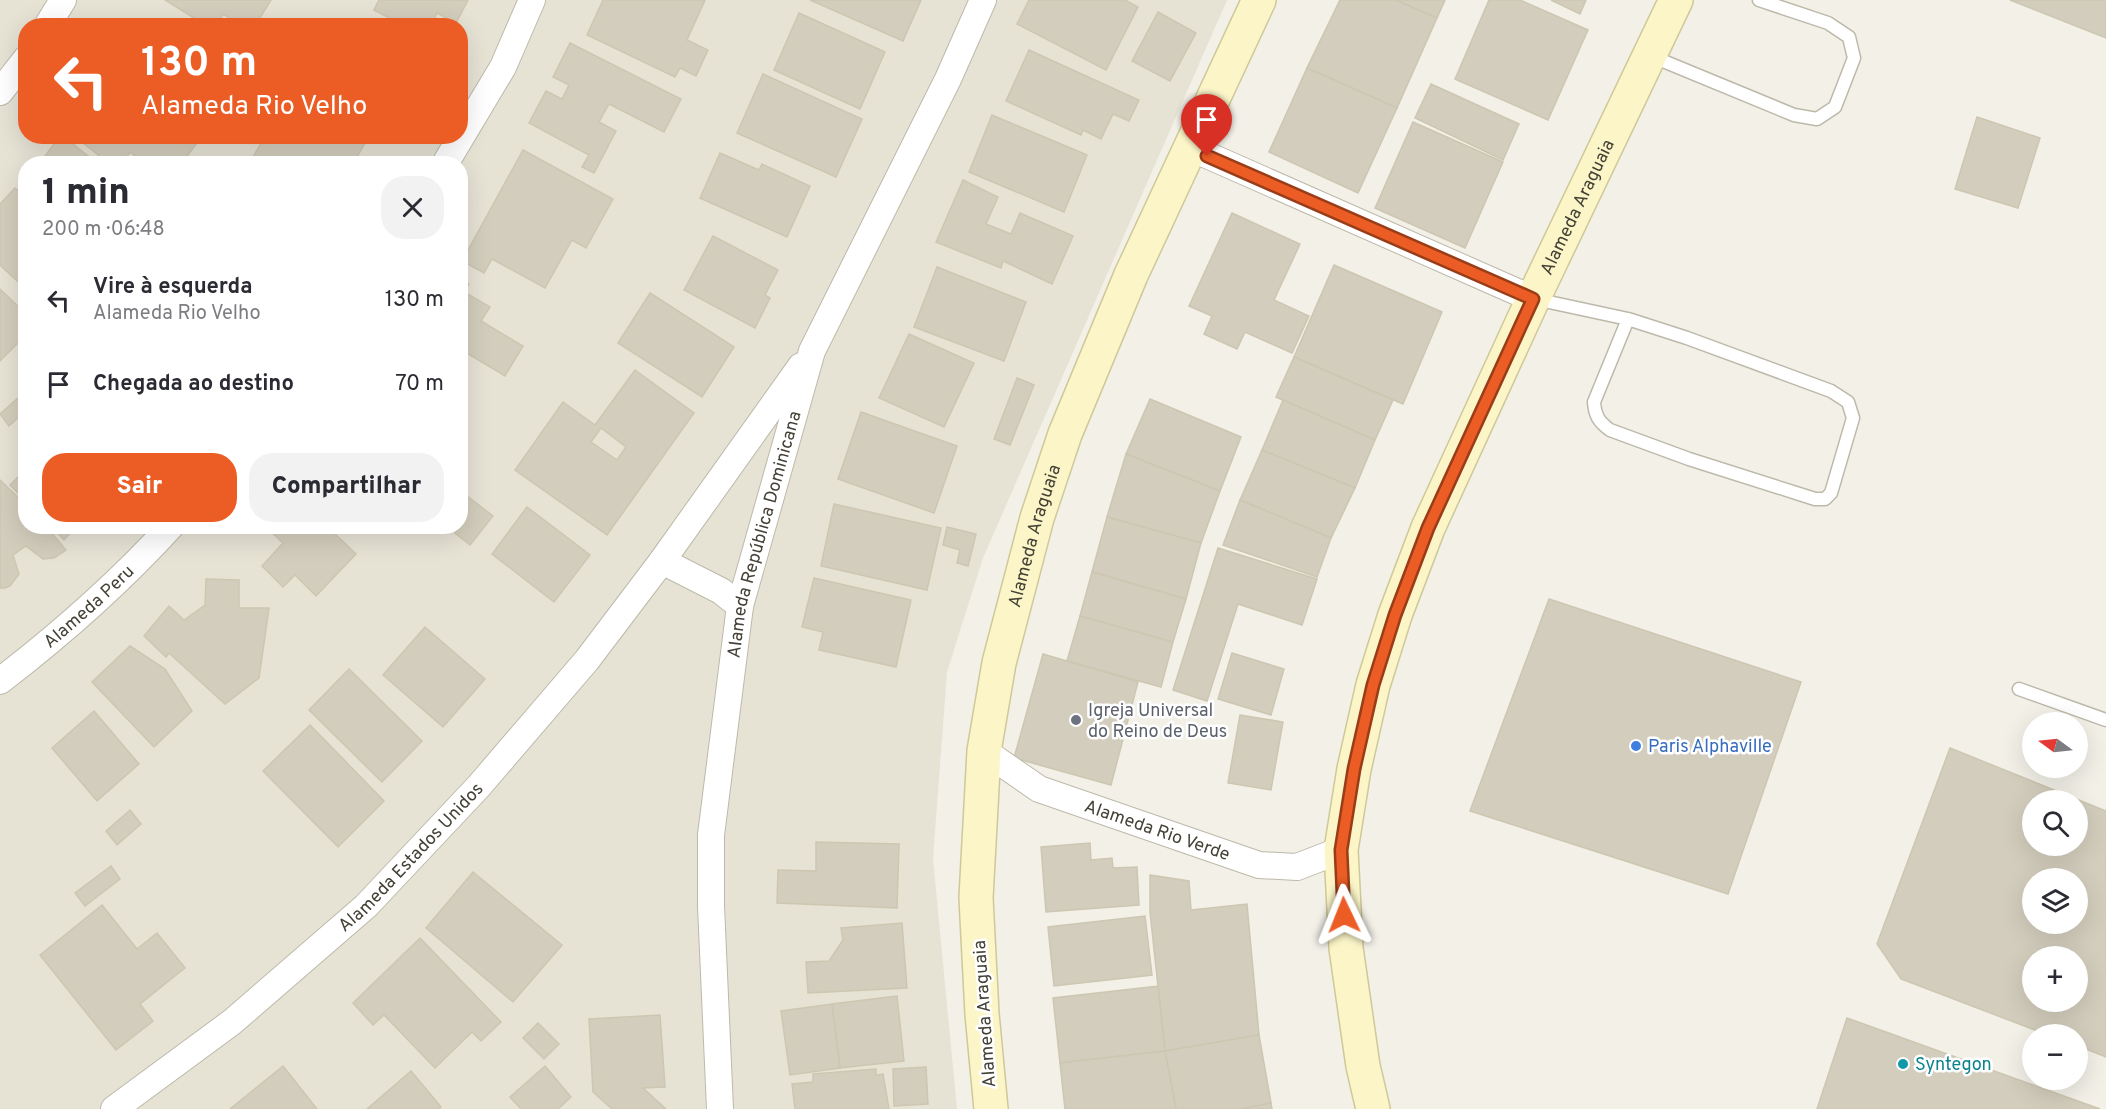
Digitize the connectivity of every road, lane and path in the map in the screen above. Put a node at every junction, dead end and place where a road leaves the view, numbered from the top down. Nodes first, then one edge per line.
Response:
1 (63, 0) edge
2 (532, 0) edge
3 (983, 0) edge
4 (1259, 0) edge
5 (1676, 0) edge
6 (1759, 0) edge
7 (52, 18) edge
8 (1650, 55) junction
9 (18, 69) edge
10 (0, 92) edge
11 (468, 126) edge
12 (1191, 148) junction
13 (1533, 299) junction
14 (1628, 319) junction
15 (812, 351) junction
16 (164, 534) edge
17 (662, 561) junction
18 (740, 606) junction
19 (0, 681) edge
20 (2019, 689) dead end
21 (2106, 720) edge
22 (984, 751) junction
23 (1341, 850) junction
24 (114, 1109) edge
25 (720, 1109) edge
26 (990, 1109) edge
27 (1373, 1109) edge

1 - 7 street
2 - 11 street
3 - 15 street, Alameda República Dominicana
4 - 12 main road, Alameda Araguaia
5 - 8 main road, Alameda Araguaia
6 - 8 lane
8 - 13 main road, Alameda Araguaia
9 - 10 street
12 - 13 street
12 - 22 main road, Alameda Araguaia
13 - 14 lane
13 - 23 main road, Alameda Araguaia
14 - 14 lane
15 - 17 street, Alameda Estados Unidos
15 - 18 street, Alameda República Dominicana
16 - 19 street, Alameda Peru
17 - 18 street
17 - 24 street, Alameda Estados Unidos
18 - 25 street, Alameda República Dominicana
20 - 21 lane
22 - 23 street, Alameda Rio Verde
22 - 26 main road, Alameda Araguaia
23 - 27 main road, Alameda Araguaia

